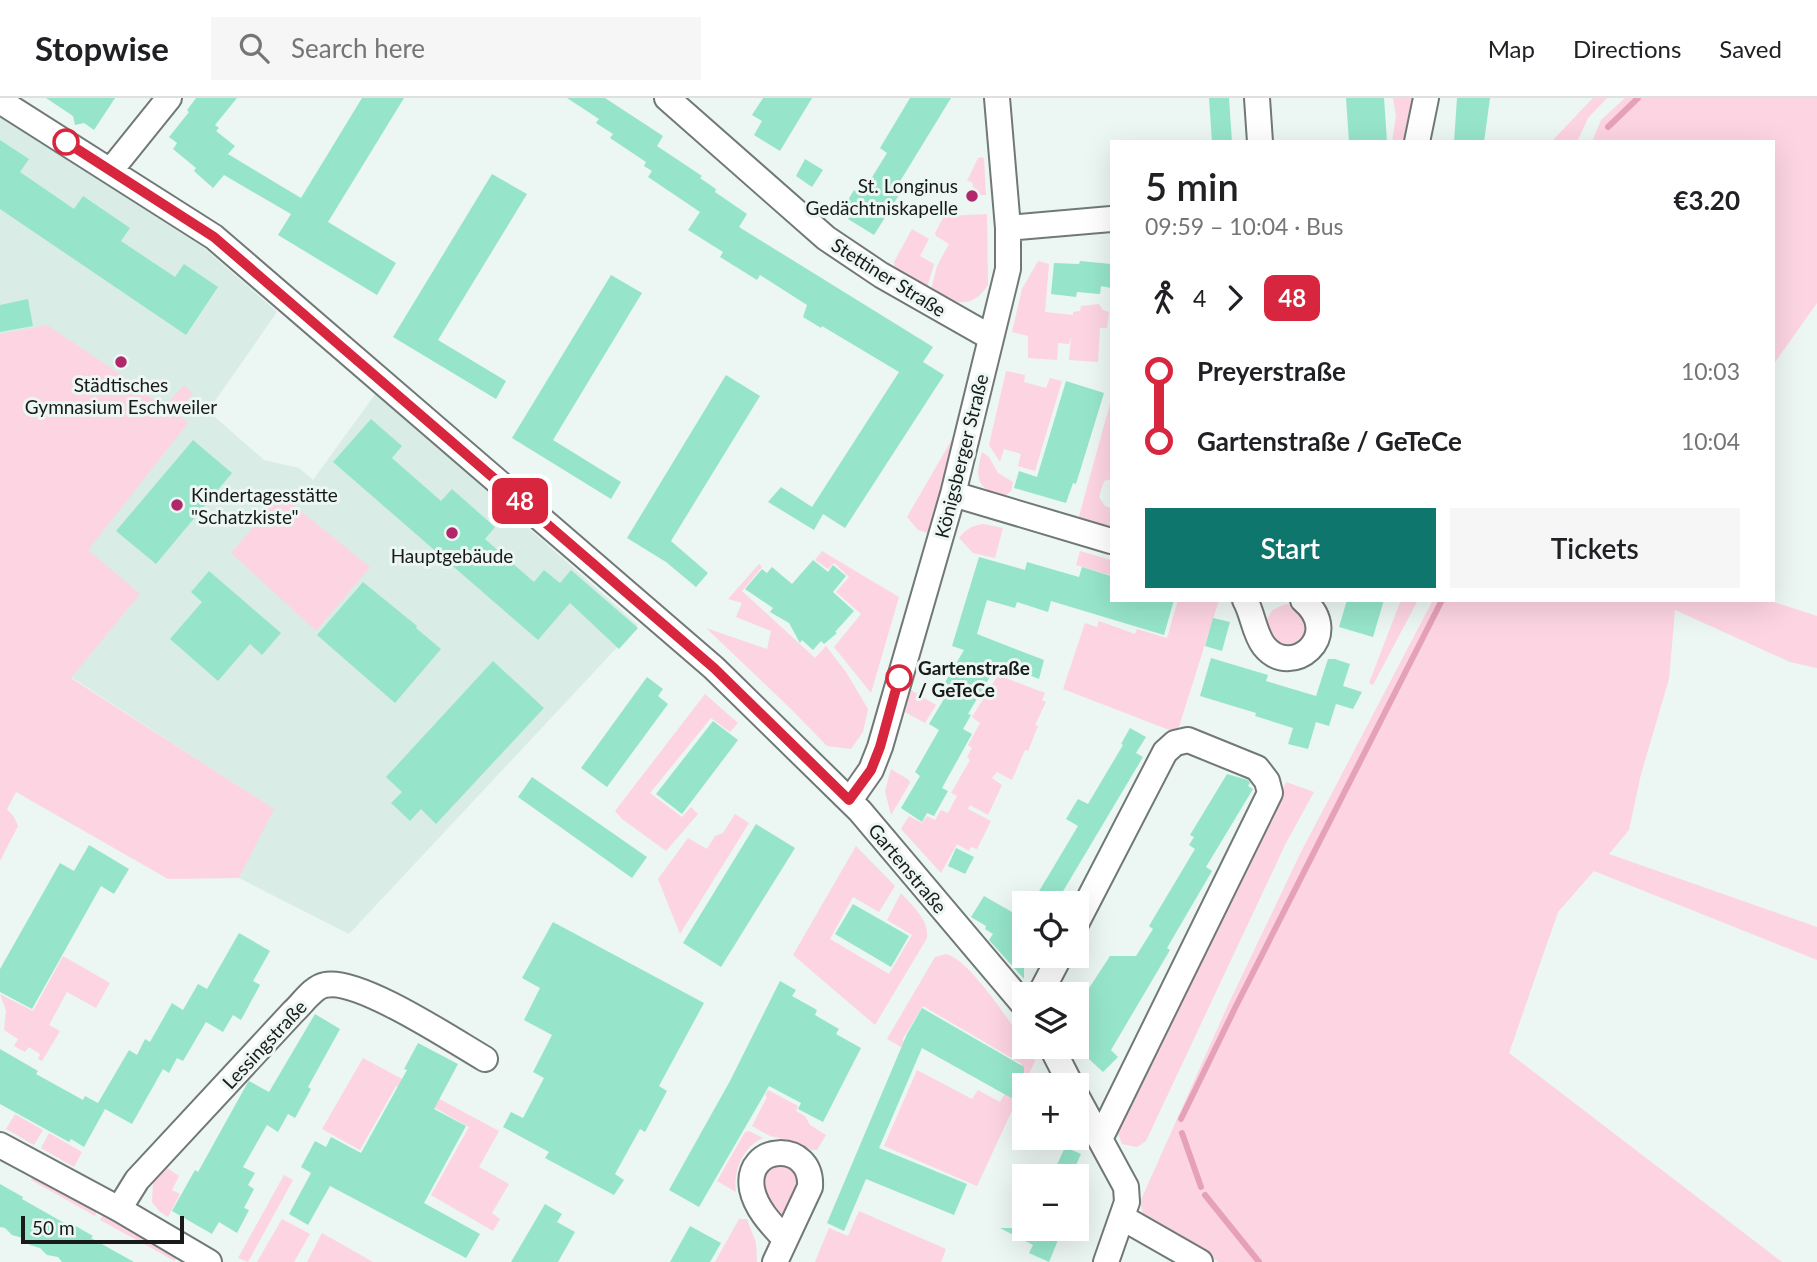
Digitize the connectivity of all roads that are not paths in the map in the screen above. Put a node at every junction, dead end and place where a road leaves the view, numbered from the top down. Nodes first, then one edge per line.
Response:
1 (169, 98) edge
2 (667, 98) edge
3 (997, 98) edge
4 (1258, 98) edge
5 (1426, 98) edge
6 (0, 101) edge
7 (1260, 140) edge
8 (1417, 140) edge
9 (111, 170) junction
10 (1110, 219) edge
11 (1008, 228) junction
12 (990, 337) junction
13 (953, 494) junction
14 (1110, 541) edge
15 (1246, 602) edge
16 (1305, 602) edge
17 (849, 800) junction
18 (1089, 899) edge
19 (1012, 991) edge
20 (485, 1059) dead end
21 (1089, 1119) edge
22 (1100, 1139) junction
23 (0, 1145) edge
24 (119, 1209) junction
25 (1123, 1218) junction
26 (785, 1239) dead end
27 (209, 1262) edge
28 (775, 1262) edge
29 (1106, 1262) edge
30 (1200, 1262) edge

1 - 9 street
2 - 12 street, Stettiner Straße
3 - 11 street, Königsberger Straße
4 - 7 street
5 - 8 street
6 - 9 street, Gartenstraße
9 - 17 street, Gartenstraße
10 - 11 street
11 - 12 street, Königsberger Straße
12 - 13 street, Königsberger Straße
13 - 14 street
13 - 17 street, Königsberger Straße
15 - 16 street
17 - 19 street, Gartenstraße
18 - 22 street
20 - 24 street, Lessingstraße
21 - 22 street
22 - 25 street
23 - 24 street
24 - 27 street
25 - 29 street
25 - 30 street
26 - 28 street

